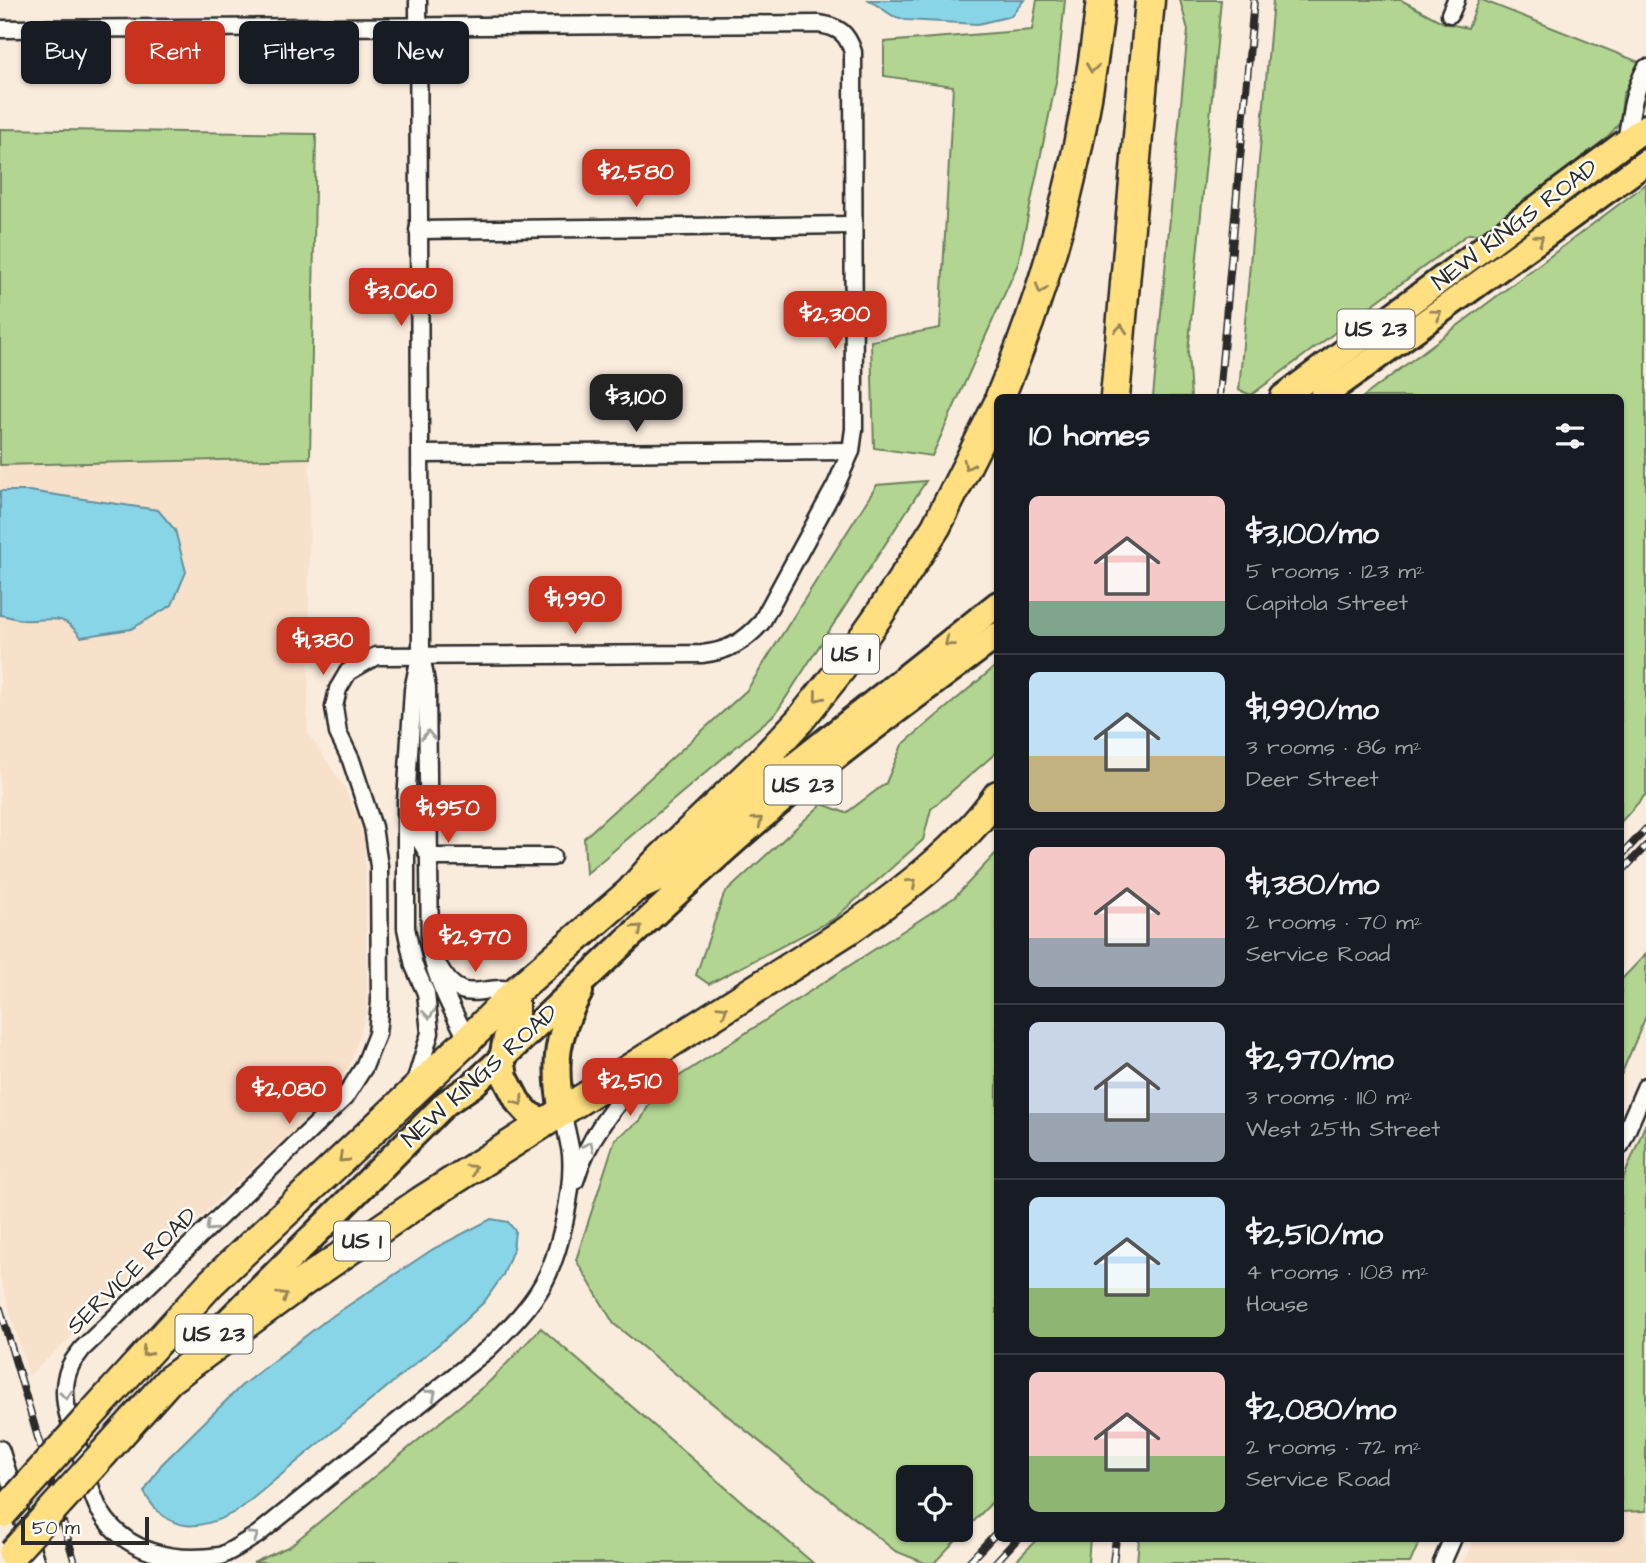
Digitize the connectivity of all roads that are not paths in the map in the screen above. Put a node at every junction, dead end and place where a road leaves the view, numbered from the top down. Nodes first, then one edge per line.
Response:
1 (418, 0) edge
2 (1101, 0) edge
3 (1150, 0) edge
4 (418, 21) edge
5 (373, 27) edge
6 (469, 27) edge
7 (0, 29) edge
8 (1646, 68) edge
9 (418, 84) edge
10 (1646, 127) edge
11 (1626, 142) junction
12 (1646, 162) edge
13 (853, 225) junction
14 (418, 230) junction
15 (1001, 394) edge
16 (1115, 394) edge
17 (1287, 394) edge
18 (1326, 394) edge
19 (994, 412) edge
20 (851, 451) junction
21 (421, 454) junction
22 (994, 608) edge
23 (994, 637) edge
24 (421, 655) junction
25 (895, 699) junction
26 (994, 800) edge
27 (406, 802) junction
28 (430, 857) junction
29 (552, 857) dead end
30 (630, 892) junction
31 (430, 949) junction
32 (588, 976) junction
33 (516, 991) junction
34 (695, 1027) junction
35 (468, 1040) junction
36 (502, 1058) junction
37 (1646, 1086) edge
38 (411, 1095) junction
39 (446, 1103) junction
40 (554, 1117) junction
41 (1624, 1137) edge
42 (566, 1210) junction
43 (169, 1380) junction
44 (0, 1449) edge
45 (2, 1515) edge
46 (1451, 1542) edge
47 (18, 1560) edge
48 (1443, 1563) edge

1 - 4 street
2 -> 15 highway
16 -> 3 highway
5 - 7 street
6 - 13 street
8 - 11 street
9 - 14 street
10 - 11 main road, NEW KINGS ROAD / US 23
11 - 17 main road, NEW KINGS ROAD / US 23
18 -> 12 main road, NEW KINGS ROAD / US 23
13 - 14 street
13 - 20 street
14 - 21 street
19 -> 30 highway, US 1
20 - 21 street
20 - 24 street, SERVICE ROAD
21 - 24 street
22 -> 25 main road, NEW KINGS ROAD / US 23
23 - 25 main road, NEW KINGS ROAD / US 23
24 - 27 street
28 -> 24 street
24 -> 42 street, SERVICE ROAD
25 - 30 main road, NEW KINGS ROAD / US 23
32 -> 25 main road, NEW KINGS ROAD / US 23
34 -> 26 highway, US 1
27 - 28 street
27 -> 38 street
28 - 29 street
28 - 31 street
30 - 33 highway, NEW KINGS ROAD / US 1
31 - 33 street
31 - 35 street
32 - 36 main road, NEW KINGS ROAD / US 23
32 - 40 main road
33 - 35 highway, NEW KINGS ROAD / US 1
33 - 36 main road
34 - 40 highway, US 1
42 -> 34 street
35 - 38 highway, NEW KINGS ROAD / US 1
35 - 39 main road
36 - 39 main road, NEW KINGS ROAD / US 23
36 -> 40 main road
37 - 41 street
38 -> 45 highway, NEW KINGS ROAD / US 1, bridge
39 - 43 main road, NEW KINGS ROAD / US 23
40 - 42 street, SERVICE ROAD
43 -> 40 highway, US 1
43 - 47 highway, NEW KINGS ROAD / US 1, bridge
44 - 47 street
46 - 48 street

